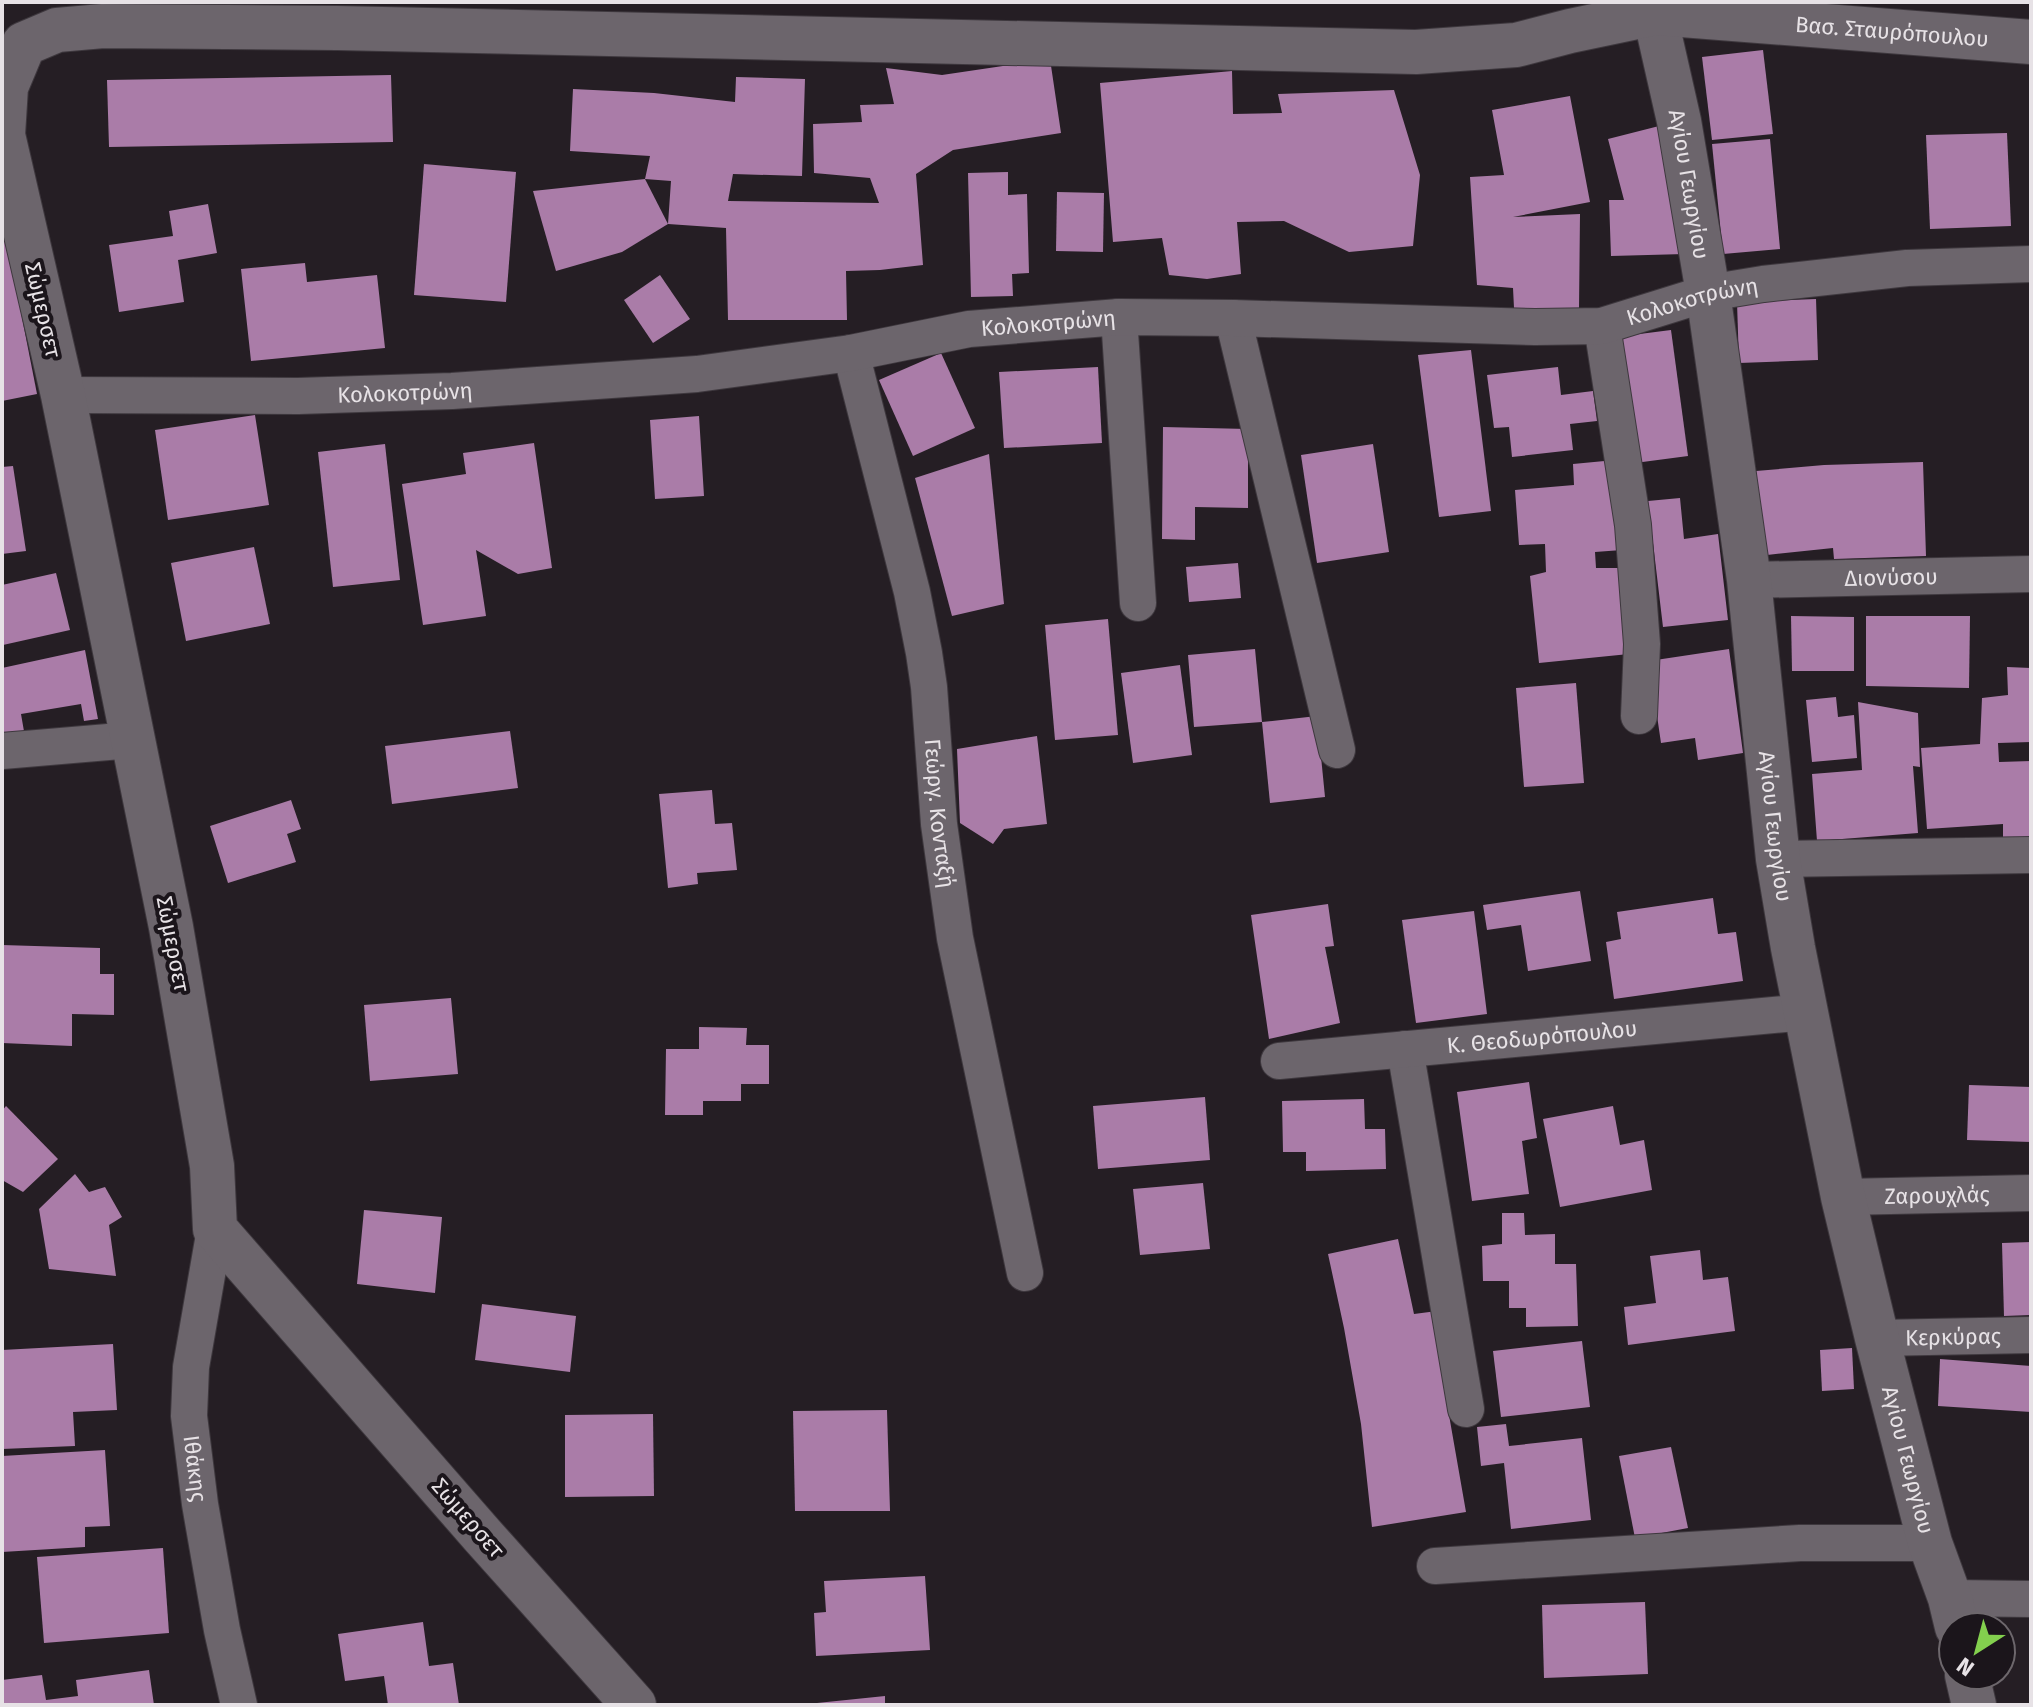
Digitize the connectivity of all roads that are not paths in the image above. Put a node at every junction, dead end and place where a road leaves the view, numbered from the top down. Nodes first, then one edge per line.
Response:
1 (1654, 8) edge
2 (13, 38) edge
3 (2031, 42) edge
4 (2031, 264) edge
5 (1708, 293) junction
6 (1119, 317) junction
7 (1233, 318) junction
8 (1602, 326) junction
9 (851, 353) junction
10 (63, 395) junction
11 (2031, 574) edge
12 (1749, 580) junction
13 (1138, 603) dead end
14 (1639, 716) dead end
15 (132, 740) junction
16 (1337, 750) dead end
17 (2, 751) edge
18 (2031, 855) edge
19 (1778, 859) junction
20 (1806, 1012) junction
21 (1405, 1049) junction
22 (1279, 1061) dead end
23 (2031, 1193) edge
24 (1843, 1197) junction
25 (215, 1229) junction
26 (1025, 1273) dead end
27 (2031, 1335) edge
28 (1877, 1338) junction
29 (1466, 1409) dead end
30 (1930, 1543) junction
31 (1435, 1566) dead end
32 (2031, 1599) edge
33 (1954, 1611) edge
34 (1960, 1611) edge
35 (239, 1705) edge
36 (634, 1705) edge

1 - 2 street, Βασ. Σταυρόπουλου
1 - 3 street, Βασ. Σταυρόπουλου
1 - 5 street, Αγίου Γεωργίου
2 - 10 street, Σώμερσετ
4 - 5 street, Κολοκοτρώνη
5 - 8 street, Κολοκοτρώνη
5 - 12 street, Αγίου Γεωργίου
6 - 7 street, Κολοκοτρώνη
6 - 9 street, Κολοκοτρώνη
6 - 13 street
7 - 8 street, Κολοκοτρώνη
7 - 16 street
8 - 14 street
9 - 10 street, Κολοκοτρώνη
9 - 26 street, Γεώργ. Κονταξή
10 - 15 street, Σώμερσετ
11 - 12 street, Διονύσου
12 - 19 street, Αγίου Γεωργίου
15 - 17 street
15 - 25 street, Σώμερσετ
18 - 19 street
19 - 20 street, Αγίου Γεωργίου
20 - 21 street, Κ. Θεοδωρόπουλου
20 - 24 street, Αγίου Γεωργίου
21 - 22 street, Κ. Θεοδωρόπουλου
21 - 29 street
23 - 24 street, Ζαρουχλάς
24 - 28 street, Αγίου Γεωργίου
25 - 35 street, Ιθάκης
25 - 36 street, Σώμερσετ
27 - 28 street, Κερκύρας
28 - 30 street, Αγίου Γεωργίου
30 - 31 street
30 - 33 street, Αγίου Γεωργίου
32 - 34 street

